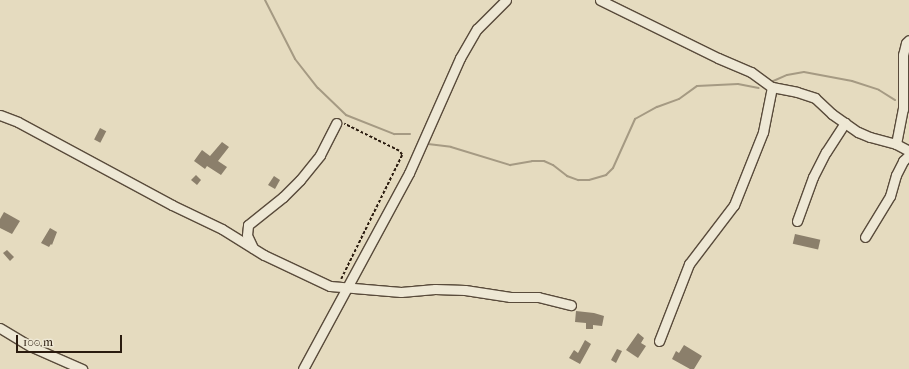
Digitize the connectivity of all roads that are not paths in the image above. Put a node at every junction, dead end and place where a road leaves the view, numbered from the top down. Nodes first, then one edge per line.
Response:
1 (506, 0) edge
2 (600, 0) edge
3 (909, 40) edge
4 (772, 87) junction
5 (0, 115) edge
6 (336, 123) road end
7 (845, 123) junction
8 (896, 144) junction
9 (909, 151) edge
10 (909, 156) edge
11 (797, 221) dead end
12 (865, 237) dead end
13 (253, 248) junction
14 (338, 287) junction
15 (337, 304) junction
16 (571, 305) dead end
17 (0, 328) edge
18 (659, 341) dead end
19 (82, 369) edge
20 (303, 369) edge

1 - 14 street
2 - 4 street
3 - 8 street
4 - 7 street
4 - 18 street
5 - 13 street
6 - 13 street
7 - 8 street
7 - 11 street
8 - 9 street
10 - 12 street
13 - 14 street
14 - 15 street
14 - 15 street
14 - 16 street
15 - 20 street
17 - 19 street

